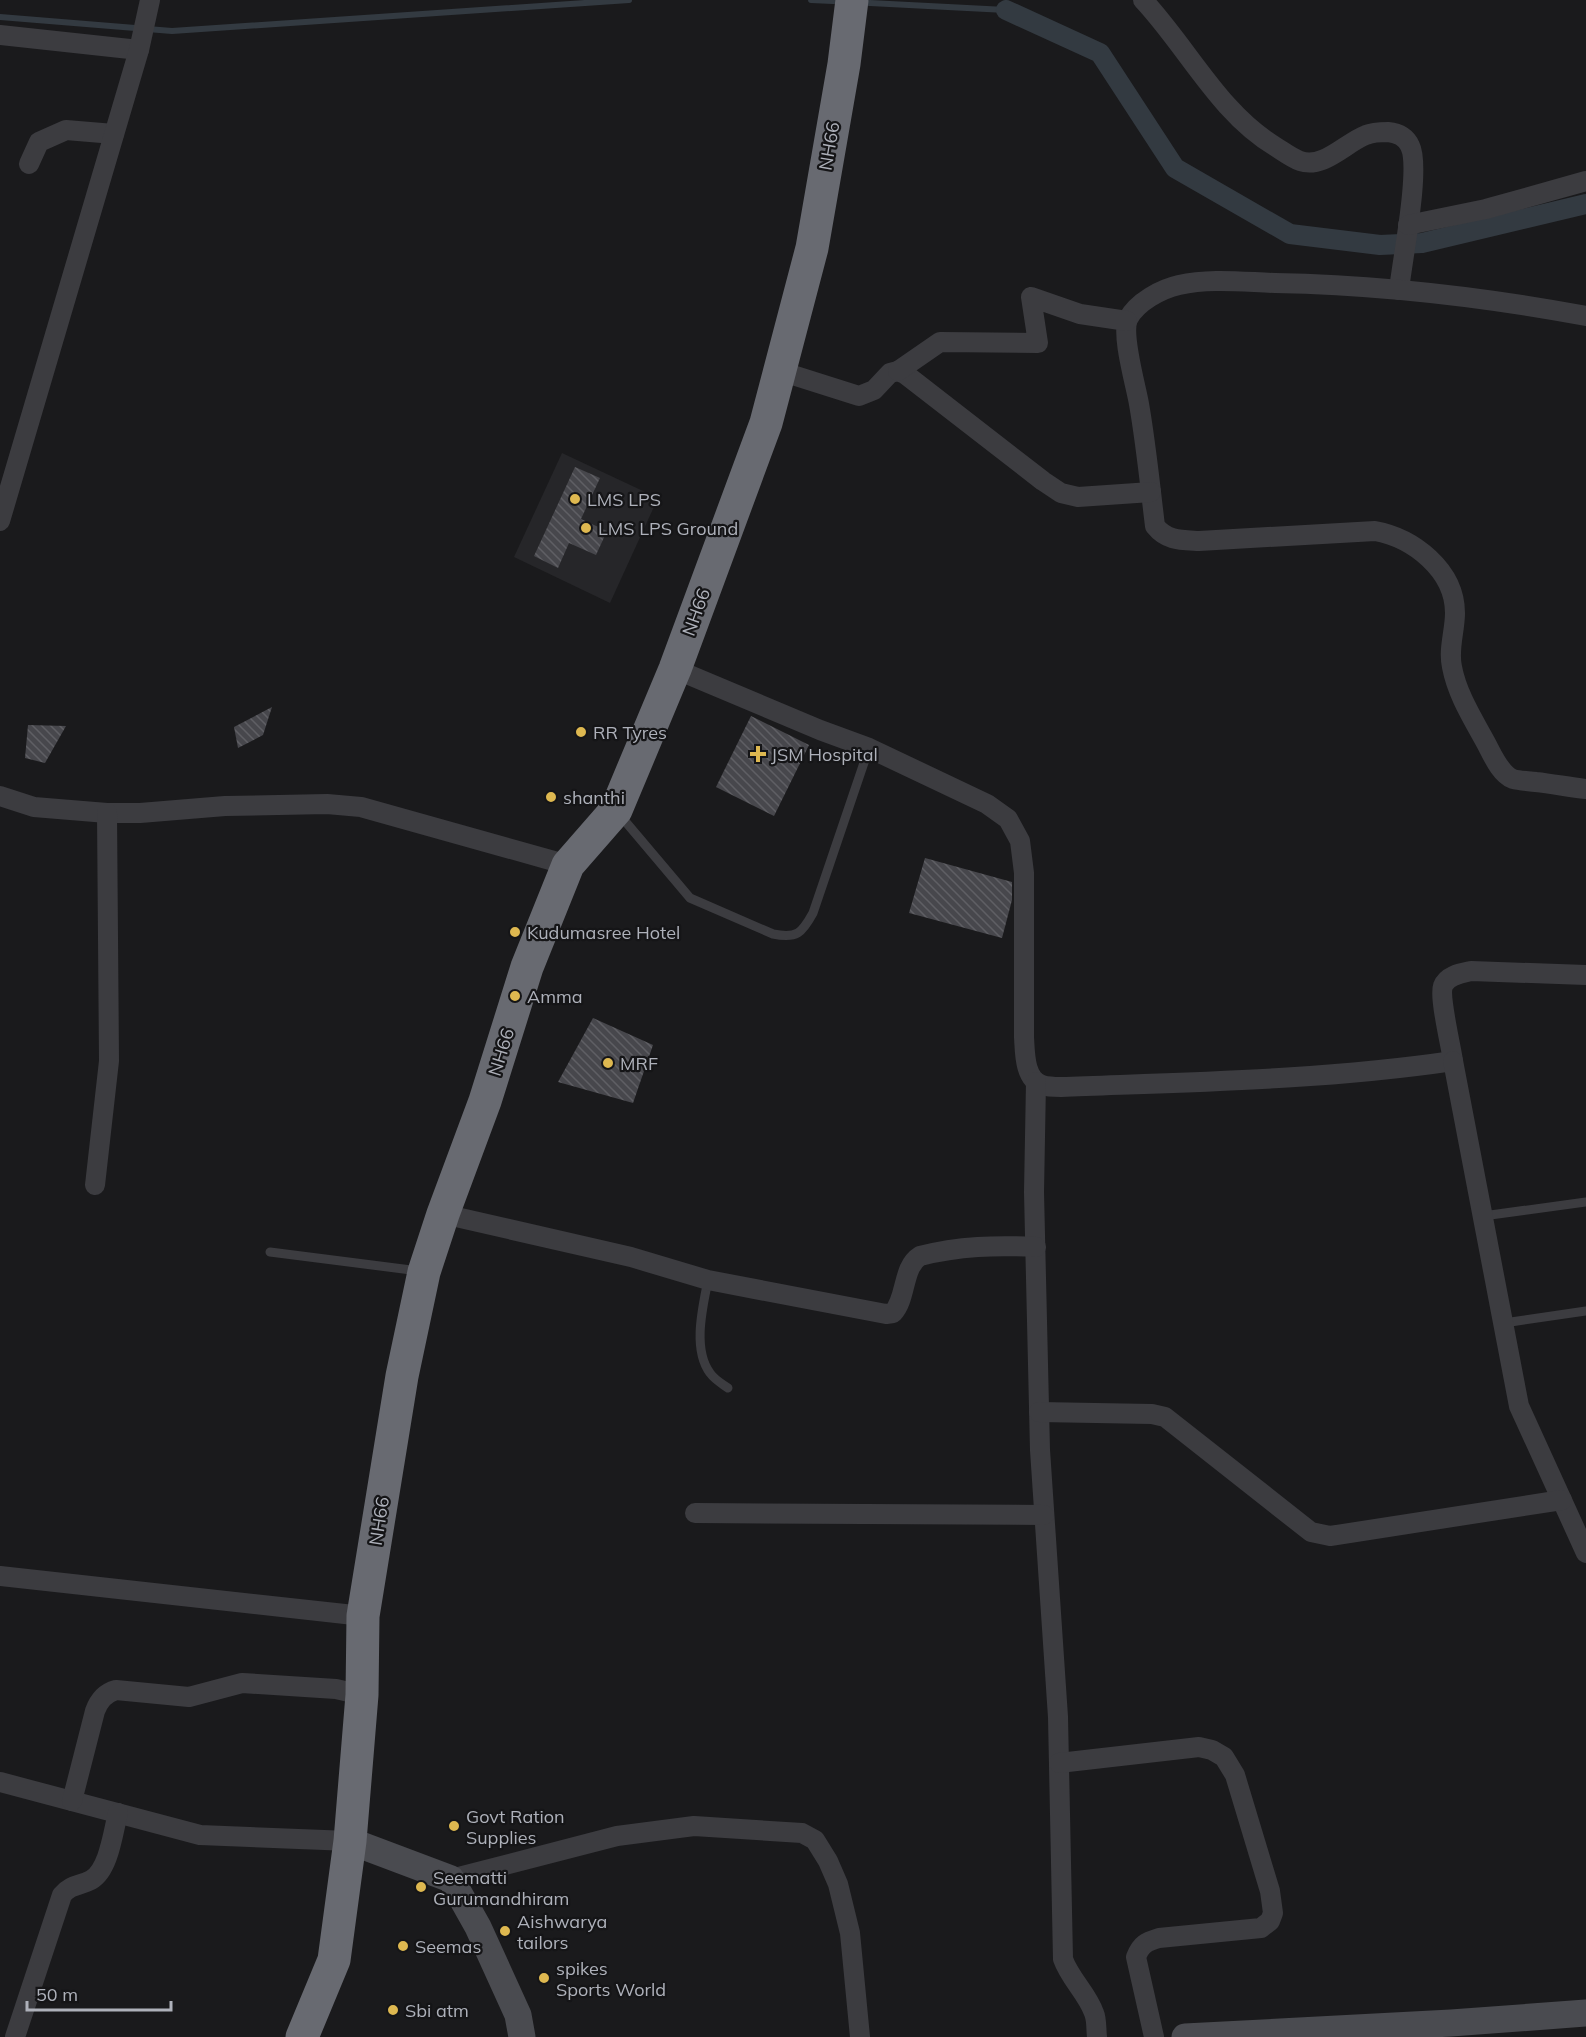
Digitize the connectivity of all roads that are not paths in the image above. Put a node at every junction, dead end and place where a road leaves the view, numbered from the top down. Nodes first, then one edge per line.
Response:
1 (852, 0) edge
2 (1143, 0) edge
3 (149, 3) edge
4 (0, 35) edge
5 (140, 45) junction
6 (114, 134) junction
7 (28, 164) dead end
8 (1586, 181) edge
9 (1407, 229) junction
10 (1399, 290) junction
11 (1586, 316) edge
12 (1127, 321) junction
13 (780, 371) junction
14 (898, 371) junction
15 (1151, 492) junction
16 (0, 521) edge
17 (675, 669) junction
18 (869, 748) junction
19 (1586, 789) edge
20 (0, 796) edge
21 (616, 810) junction
22 (107, 813) junction
23 (568, 865) junction
24 (1586, 975) edge
25 (1454, 1061) junction
26 (1036, 1082) junction
27 (95, 1185) dead end
28 (1586, 1202) edge
29 (443, 1214) junction
30 (1483, 1216) junction
31 (1035, 1247) junction
32 (270, 1252) dead end
33 (424, 1272) junction
34 (708, 1280) junction
35 (1586, 1311) edge
36 (1504, 1323) junction
37 (728, 1388) dead end
38 (1039, 1412) junction
39 (1562, 1500) junction
40 (694, 1513) dead end
41 (1044, 1515) junction
42 (1586, 1552) edge
43 (0, 1576) edge
44 (363, 1616) junction
45 (362, 1695) junction
46 (1059, 1762) junction
47 (0, 1782) edge
48 (72, 1801) junction
49 (118, 1813) junction
50 (350, 1841) junction
51 (452, 1879) junction
52 (1586, 2013) edge
53 (15, 2037) edge
54 (302, 2037) edge
55 (522, 2037) edge
56 (860, 2037) edge
57 (1097, 2037) edge
58 (1154, 2037) edge
59 (1185, 2037) edge

1 - 13 highway, NH66 / NH66
2 - 9 street
3 - 5 street
4 - 5 street
5 - 6 street
6 - 7 street
6 - 16 street
8 - 9 street
9 - 10 street
10 - 11 street
10 - 12 street
12 - 14 street
12 - 15 street
13 - 14 street
13 - 17 highway, NH66 / NH66
14 - 15 street
15 - 19 street
17 - 18 street
17 - 21 highway, NH66 / NH66
18 - 21 lane
18 - 26 street
20 - 22 street
21 - 23 highway, NH66 / NH66
22 - 23 street
22 - 27 street
23 - 29 highway, NH66 / NH66
24 - 25 street
25 - 26 street
25 - 30 street
26 - 31 street
28 - 30 lane
29 - 33 highway, NH66 / NH66
29 - 34 street
30 - 36 street
31 - 34 street
31 - 38 street
32 - 33 lane
33 - 44 highway, NH66 / NH66
34 - 37 lane
35 - 36 lane
36 - 39 street
38 - 39 street
38 - 41 street
39 - 42 street
40 - 41 street
41 - 46 street
43 - 44 street
44 - 45 highway, NH66 / NH66
45 - 48 street
45 - 50 highway, NH66 / NH66
46 - 57 street
46 - 58 street
47 - 48 street
48 - 49 street
49 - 50 street
49 - 53 street
50 - 51 street
50 - 54 highway, NH66 / NH66
51 - 55 street
51 - 56 street
52 - 59 street

